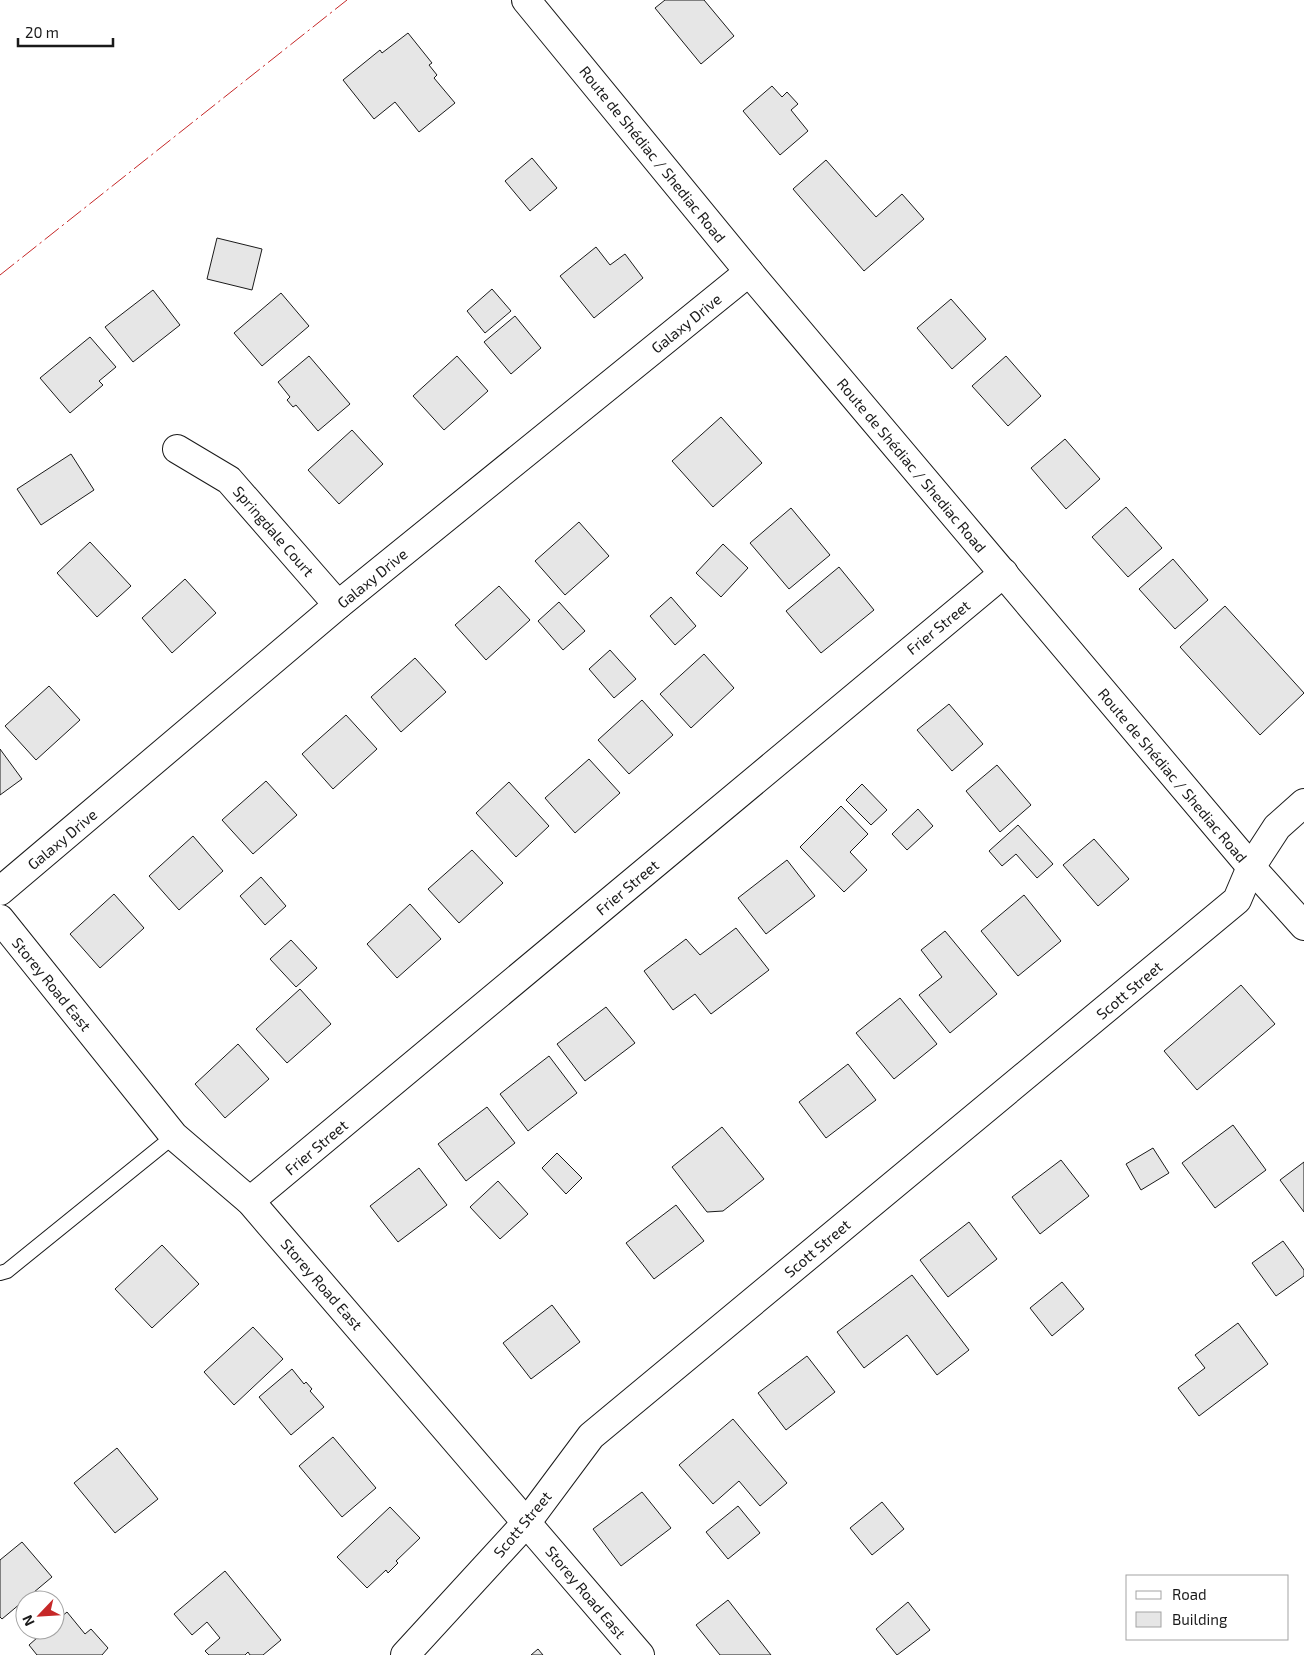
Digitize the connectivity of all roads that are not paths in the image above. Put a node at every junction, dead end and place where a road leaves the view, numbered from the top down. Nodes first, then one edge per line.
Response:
1 (526, 0) edge
2 (749, 272) junction
3 (177, 449) dead end
4 (1004, 573) junction
5 (338, 605) junction
6 (1304, 803) edge
7 (1251, 867) junction
8 (0, 891) edge
9 (0, 919) edge
10 (1304, 926) edge
11 (174, 1136) junction
12 (250, 1201) junction
13 (0, 1273) edge
14 (527, 1522) junction
15 (405, 1655) edge
16 (640, 1655) edge

1 - 2 street, Route de Shédiac / Shediac Road
2 - 4 street, Route de Shédiac / Shediac Road
2 - 5 street, Galaxy Drive
3 - 5 street, Springdale Court
4 - 7 street, Route de Shédiac / Shediac Road
4 - 12 street, Frier Street
5 - 8 street, Galaxy Drive
6 - 7 street, Scott Street
7 - 10 street, Route de Shédiac / Shediac Road
7 - 14 street, Scott Street
9 - 11 street, Storey Road East
11 - 12 street, Storey Road East
11 - 13 lane
12 - 14 street, Storey Road East
14 - 15 street, Scott Street
14 - 16 street, Storey Road East

